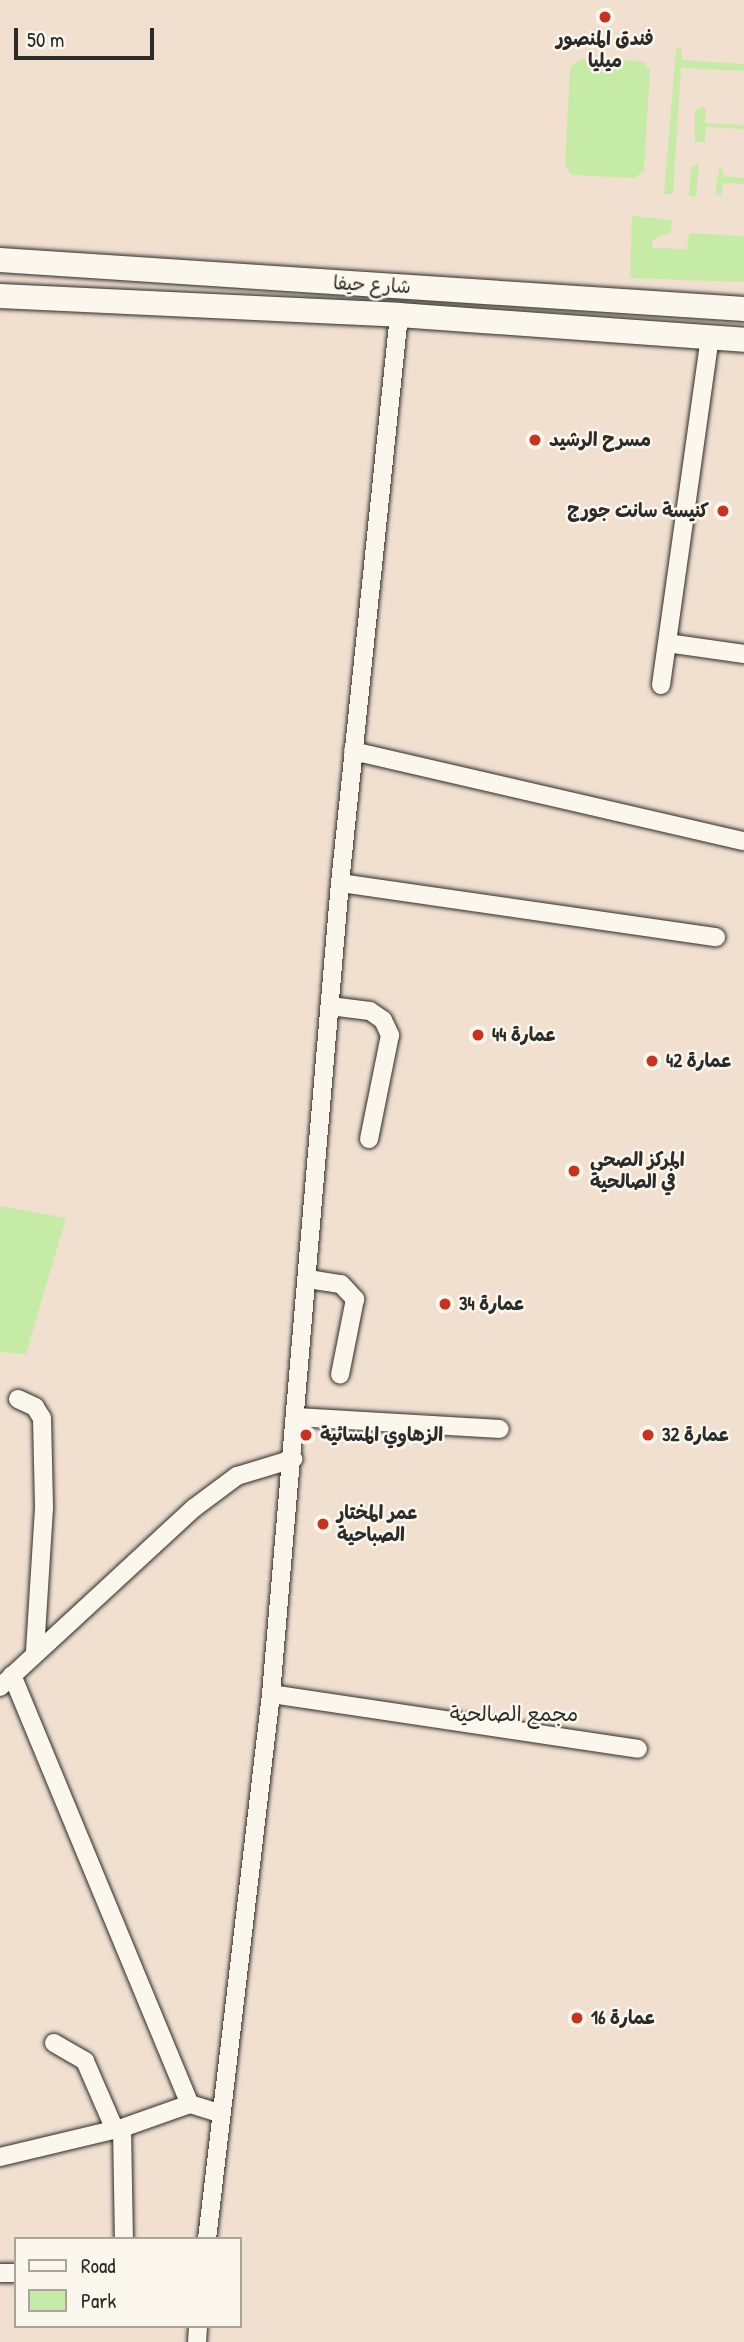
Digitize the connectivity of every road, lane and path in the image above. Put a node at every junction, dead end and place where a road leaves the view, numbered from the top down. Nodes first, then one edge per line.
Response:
1 (0, 260) edge
2 (0, 296) edge
3 (744, 309) edge
4 (399, 315) junction
5 (710, 335) junction
6 (744, 340) edge
7 (667, 643) junction
8 (744, 654) edge
9 (661, 685) dead end
10 (353, 751) junction
11 (744, 841) edge
12 (340, 883) junction
13 (716, 937) dead end
14 (330, 1006) junction
15 (369, 1139) dead end
16 (308, 1279) junction
17 (340, 1375) dead end
18 (18, 1399) dead end
19 (297, 1417) junction
20 (500, 1429) dead end
21 (293, 1459) junction
22 (35, 1651) junction
23 (6, 1681) edge
24 (271, 1694) junction
25 (638, 1749) dead end
26 (54, 2043) dead end
27 (190, 2104) junction
28 (219, 2113) junction
29 (119, 2129) junction
30 (0, 2157) edge
31 (124, 2237) edge
32 (207, 2237) edge

1 - 3 main road, شارع حيفا
2 - 4 main road, شارع حيفا
4 - 5 main road, شارع حيفا
4 - 10 street
5 - 6 main road, شارع حيفا
5 - 7 street
7 - 8 street
7 - 9 street
10 - 11 street
10 - 12 street
12 - 13 street
12 - 14 street
14 - 15 street
14 - 16 street
16 - 17 street
16 - 19 street
18 - 22 street
19 - 20 street
19 - 21 street
21 - 22 street
21 - 24 street
22 - 23 street
23 - 27 street
24 - 25 street
24 - 28 street
26 - 29 street
27 - 28 street
27 - 29 street
28 - 32 street
29 - 30 street
29 - 31 street

